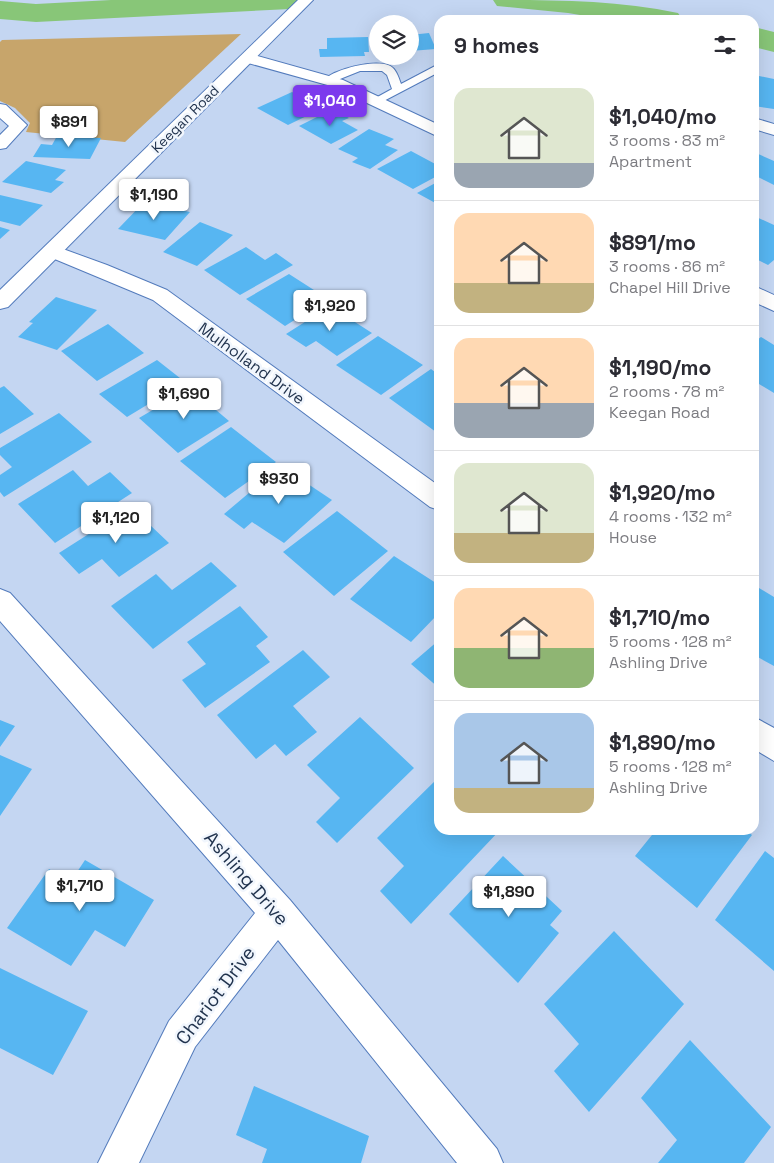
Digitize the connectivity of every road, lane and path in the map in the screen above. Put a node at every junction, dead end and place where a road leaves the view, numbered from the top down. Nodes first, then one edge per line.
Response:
1 (306, 0) edge
2 (247, 58) junction
3 (434, 70) edge
4 (330, 80) junction
5 (397, 88) junction
6 (376, 102) junction
7 (7, 114) edge
8 (759, 125) edge
9 (434, 130) edge
10 (774, 130) edge
11 (0, 144) edge
12 (52, 251) junction
13 (759, 296) edge
14 (0, 302) edge
15 (774, 304) edge
16 (434, 496) edge
17 (0, 601) edge
18 (759, 734) edge
19 (774, 746) edge
20 (278, 912) junction
21 (118, 1163) edge
22 (483, 1163) edge

1 - 2 street, Keegan Road
2 - 4 street
2 - 12 street, Keegan Road
3 - 5 lane
4 - 5 lane
4 - 6 street
5 - 6 lane
6 - 9 street
7 - 11 street
8 - 10 street
12 - 14 street, Keegan Road
12 - 16 street, Mulholland Drive
13 - 15 street
17 - 20 street, Ashling Drive
18 - 19 street
20 - 21 street, Chariot Drive
20 - 22 street, Ashling Drive

